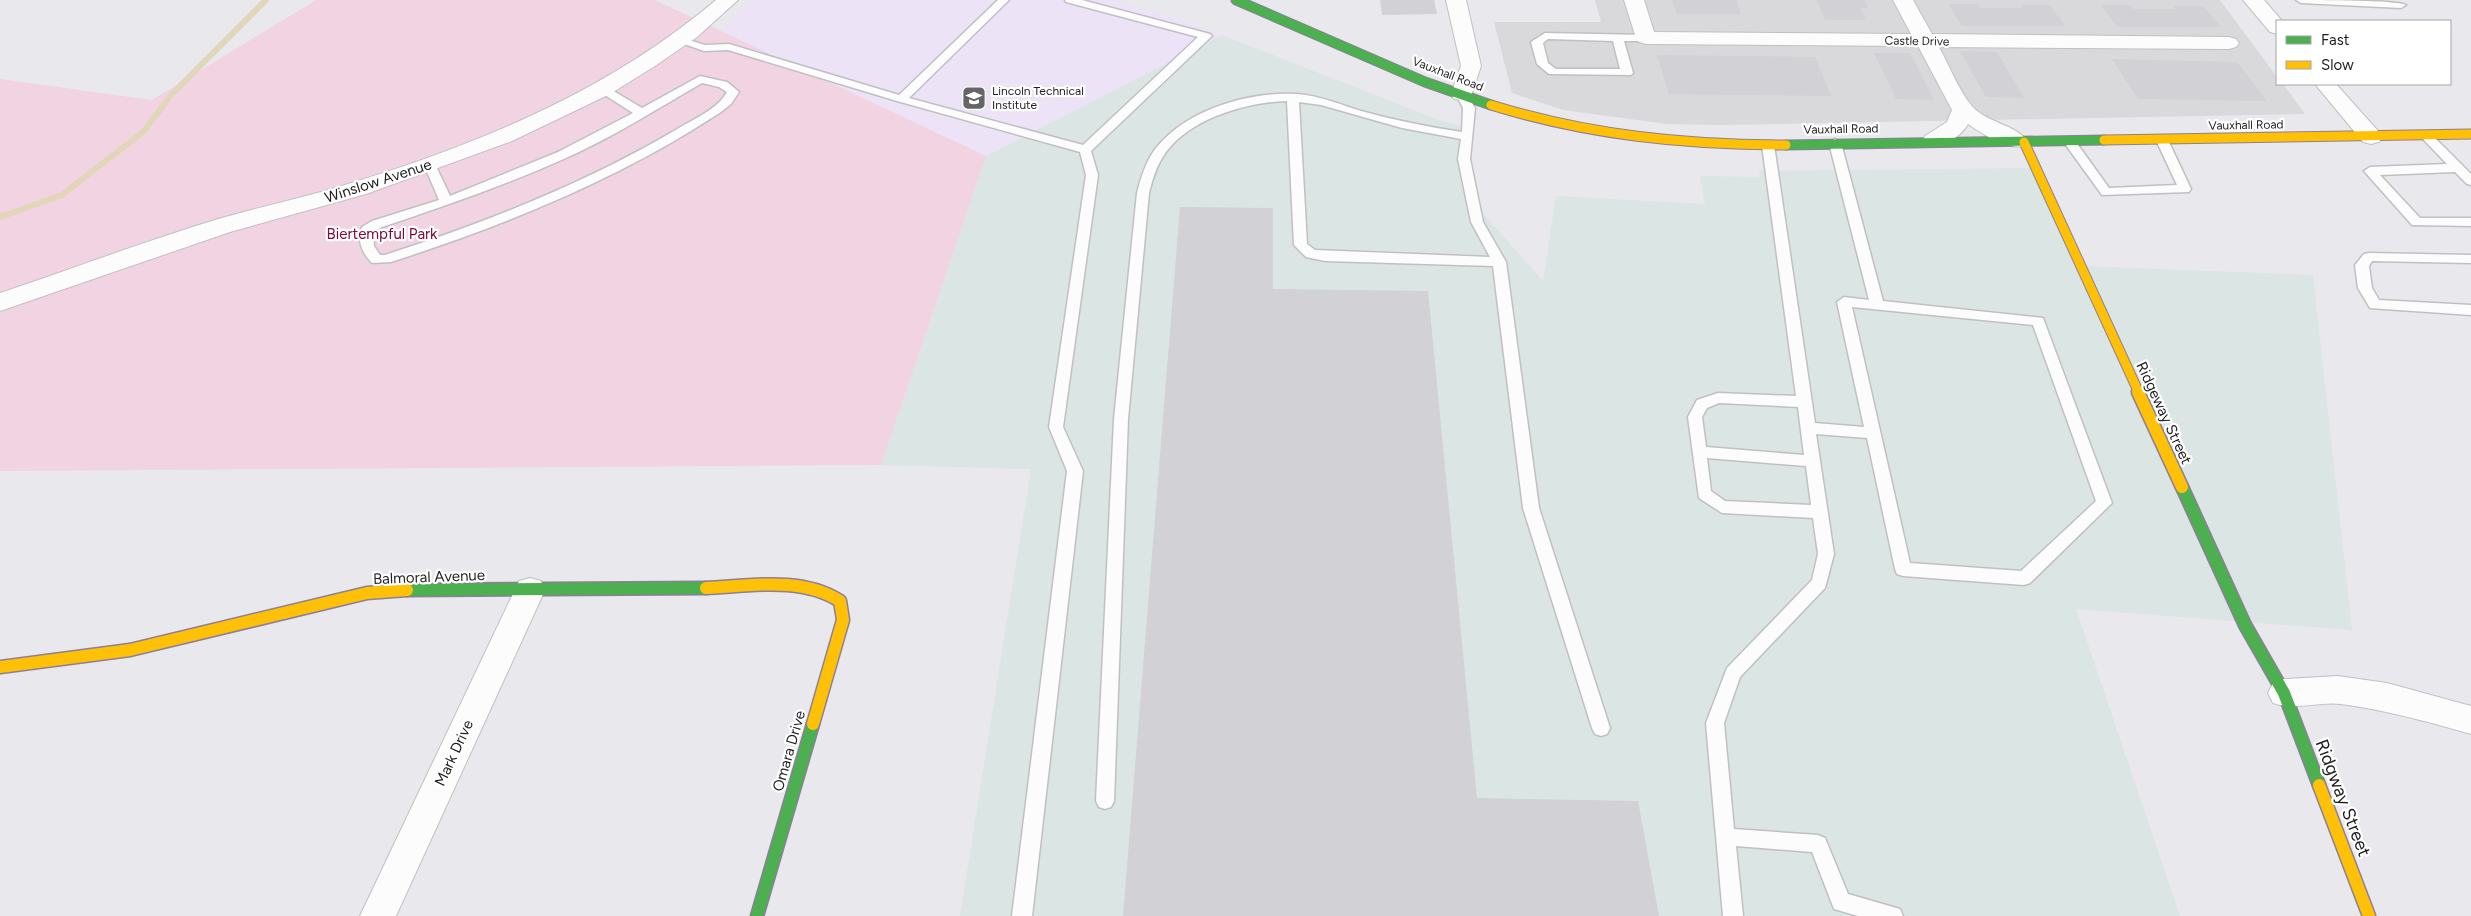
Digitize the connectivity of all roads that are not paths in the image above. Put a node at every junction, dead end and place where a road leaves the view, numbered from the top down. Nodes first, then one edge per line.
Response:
1 (728, 0) edge
2 (1004, 0) edge
3 (1070, 0) edge
4 (1236, 0) edge
5 (1456, 0) edge
6 (1634, 0) edge
7 (1903, 0) edge
8 (2253, 0) edge
9 (2301, 0) edge
10 (2401, 4) dead end
11 (2276, 27) edge
12 (1618, 38) junction
13 (1646, 38) junction
14 (679, 40) junction
15 (1926, 42) junction
16 (2229, 43) dead end
17 (2326, 85) edge
18 (600, 88) junction
19 (1462, 94) junction
20 (901, 99) junction
21 (1293, 99) junction
22 (1963, 110) junction
23 (642, 113) junction
24 (2471, 134) edge
25 (1468, 136) junction
26 (2426, 136) junction
27 (2371, 137) junction
28 (2162, 140) junction
29 (1934, 141) junction
30 (2069, 141) junction
31 (2020, 142) junction
32 (1835, 143) junction
33 (1768, 145) junction
34 (1085, 150) junction
35 (430, 165) junction
36 (2458, 168) junction
37 (2471, 181) edge
38 (446, 202) junction
39 (2471, 222) edge
40 (2471, 259) edge
41 (1499, 262) junction
42 (0, 302) edge
43 (1876, 305) junction
44 (2471, 310) edge
45 (1804, 402) junction
46 (1808, 428) junction
47 (1873, 433) junction
48 (1699, 452) junction
49 (1813, 461) junction
50 (1820, 512) junction
51 (530, 590) junction
52 (837, 596) joint
53 (0, 668) edge
54 (2284, 693) junction
55 (2471, 720) edge
56 (1601, 728) dead end
57 (1105, 801) dead end
58 (1726, 837) junction
59 (378, 916) edge
60 (757, 916) edge
61 (1022, 916) edge
62 (1733, 916) edge
63 (1893, 916) edge
64 (2369, 916) edge

1 - 14 street, Winslow Avenue
2 - 20 lane
3 - 34 lane
4 - 19 street, Vauxhall Road
5 - 19 street
6 - 13 street
7 - 15 street
8 - 11 street
9 - 10 lane
12 - 12 lane
12 - 13 lane
13 - 15 street, Castle Drive
14 - 18 street, Winslow Avenue
14 - 20 lane
15 - 16 street, Castle Drive
15 - 22 street
17 - 27 street
18 - 23 lane
18 - 35 street, Winslow Avenue
19 - 25 lane
19 - 33 street, Vauxhall Road
20 - 34 lane
21 - 25 lane
21 - 41 lane
21 - 57 lane
22 - 29 street
22 - 31 street
23 - 38 lane
23 - 38 lane
24 - 26 street, Vauxhall Road
25 - 41 lane
26 - 27 street, Vauxhall Road
26 - 36 lane
27 - 28 street, Vauxhall Road
28 - 30 street, Vauxhall Road
28 - 30 lane
29 - 31 street, Vauxhall Road
29 - 32 street, Vauxhall Road
30 - 31 street, Vauxhall Road
31 - 54 street, Ridgeway Street
32 - 33 street, Vauxhall Road
32 - 43 lane
33 - 45 lane
34 - 61 lane
35 - 38 lane
35 - 42 street, Winslow Avenue
36 - 37 lane
36 - 39 lane
40 - 44 lane
41 - 56 lane
43 - 47 lane
43 - 47 lane
45 - 46 lane
45 - 48 lane
46 - 47 lane
46 - 49 lane
48 - 49 lane
48 - 50 lane
49 - 50 lane
50 - 58 lane
51 - 52 street, Balmoral Avenue
51 - 53 street, Balmoral Avenue
51 - 59 street, Mark Drive
52 - 60 street, Omara Drive
54 - 55 street
54 - 64 street, Ridgway Street
58 - 62 lane
58 - 63 lane

